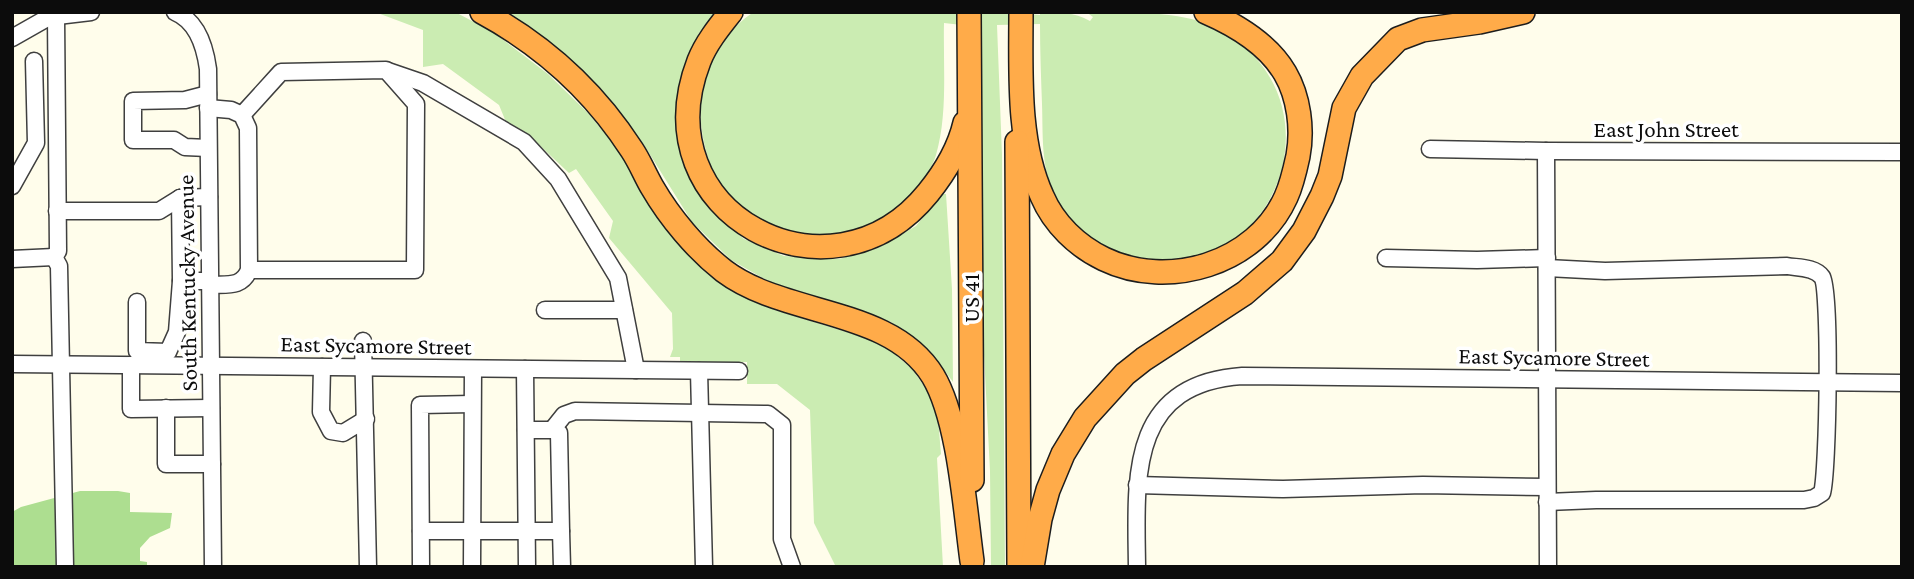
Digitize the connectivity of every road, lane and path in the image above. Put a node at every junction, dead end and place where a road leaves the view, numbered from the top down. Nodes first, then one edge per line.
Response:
1 (91, 12) edge
2 (175, 12) edge
3 (482, 12) edge
4 (731, 12) edge
5 (1206, 12) edge
6 (1523, 12) edge
7 (56, 16) junction
8 (969, 20) edge
9 (1021, 21) edge
10 (12, 38) edge
11 (34, 61) dead end
12 (386, 70) junction
13 (970, 96) junction
14 (208, 101) junction
15 (242, 115) junction
16 (208, 148) junction
17 (1430, 149) dead end
18 (1546, 151) junction
19 (1902, 152) edge
20 (15, 176) edge
21 (209, 197) junction
22 (180, 198) junction
23 (57, 211) junction
24 (54, 257) junction
25 (1386, 258) dead end
26 (12, 259) edge
27 (1547, 263) junction
28 (249, 270) junction
29 (181, 281) junction
30 (210, 283) junction
31 (136, 302) dead end
32 (545, 310) dead end
33 (624, 310) junction
34 (363, 341) dead end
35 (12, 364) edge
36 (63, 364) junction
37 (131, 365) junction
38 (211, 366) junction
39 (322, 367) junction
40 (365, 368) junction
41 (472, 369) junction
42 (525, 369) junction
43 (636, 370) junction
44 (699, 371) junction
45 (739, 371) dead end
46 (1547, 381) junction
47 (1826, 382) junction
48 (1902, 383) edge
49 (472, 404) junction
50 (166, 408) junction
51 (211, 408) junction
52 (699, 413) junction
53 (366, 419) junction
54 (526, 430) junction
55 (552, 430) junction
56 (212, 464) junction
57 (1137, 485) junction
58 (1547, 495) junction
59 (472, 530) junction
60 (527, 530) junction
61 (561, 530) junction
62 (421, 531) junction
63 (972, 564) edge
64 (65, 567) edge
65 (213, 567) edge
66 (368, 567) edge
67 (421, 567) edge
68 (472, 567) edge
69 (527, 567) edge
70 (562, 567) edge
71 (704, 567) edge
72 (792, 567) edge
73 (1019, 567) edge
74 (1032, 567) edge
75 (1136, 567) edge
76 (1548, 567) edge

1 - 7 street
2 - 14 street, South Kentucky Avenue
3 - 63 highway
4 - 13 highway
5 - 9 highway
6 - 74 highway
7 - 10 street
7 - 23 street
8 - 13 highway, US 41 / US 41
9 - 73 highway, US 41
11 - 20 street
12 - 15 street
12 - 28 street
12 - 33 street
13 - 63 highway, US 41 / US 41
14 - 15 street
14 - 16 street, South Kentucky Avenue
14 - 16 street
15 - 28 street
16 - 21 street, South Kentucky Avenue
17 - 18 street, East John Street
18 - 19 street, East John Street
18 - 27 street
21 - 22 street
21 - 30 street, South Kentucky Avenue
22 - 23 street
22 - 29 street
23 - 24 street
24 - 26 street
24 - 36 street
25 - 27 street
27 - 46 street
27 - 47 street
28 - 30 street
29 - 30 street
29 - 31 street
30 - 38 street, South Kentucky Avenue
32 - 33 street
33 - 43 street
34 - 40 street
35 - 36 street, East Sycamore Street
36 - 37 street, East Sycamore Street
36 - 64 street
37 - 38 street, East Sycamore Street
37 - 50 street
38 - 39 street, East Sycamore Street
38 - 51 street, South Kentucky Avenue
39 - 40 street, East Sycamore Street
39 - 53 street
40 - 41 street, East Sycamore Street
40 - 53 street
41 - 42 street, East Sycamore Street
41 - 49 street
42 - 43 street, East Sycamore Street
42 - 54 street
43 - 44 street, East Sycamore Street
44 - 45 street, East Sycamore Street
44 - 52 street
46 - 47 street, East Sycamore Street
46 - 57 street, East Sycamore Street
46 - 58 street
47 - 48 street, East Sycamore Street
47 - 58 street
49 - 59 street
49 - 62 street
50 - 51 street
50 - 56 street
51 - 56 street, South Kentucky Avenue
52 - 55 street
52 - 71 street
52 - 72 street
53 - 66 street
54 - 55 street
54 - 60 street
55 - 61 street
56 - 65 street, South Kentucky Avenue
57 - 58 street
57 - 75 street, East Sycamore Street
58 - 76 street
59 - 60 street
59 - 62 street
59 - 68 street
60 - 61 street
60 - 69 street
61 - 70 street
62 - 67 street

